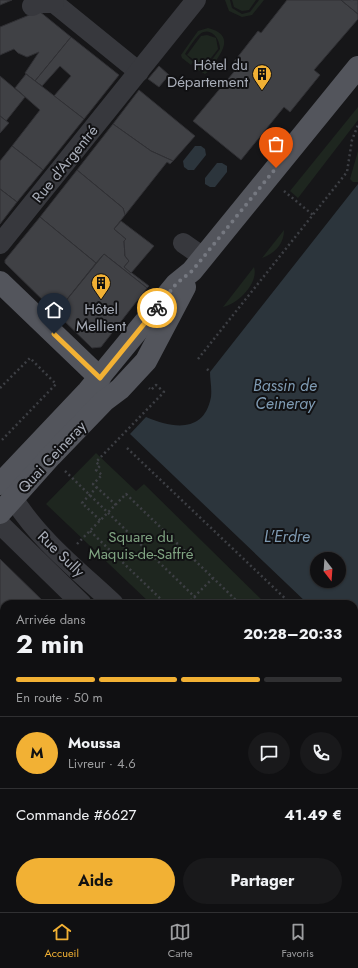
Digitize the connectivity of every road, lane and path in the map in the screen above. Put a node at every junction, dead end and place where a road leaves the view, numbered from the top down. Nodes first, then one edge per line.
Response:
1 (195, 0) edge
2 (351, 0) edge
3 (43, 2) edge
4 (358, 6) edge
5 (358, 66) edge
6 (134, 77) junction
7 (358, 125) edge
8 (288, 194) dead end
9 (313, 215) junction
10 (184, 242) dead end
11 (0, 244) edge
12 (198, 264) junction
13 (0, 282) edge
14 (198, 359) dead end
15 (207, 369) dead end
16 (210, 372) dead end
17 (100, 378) junction
18 (145, 383) dead end
19 (0, 388) edge
20 (104, 401) junction
21 (0, 442) edge
22 (127, 448) dead end
23 (80, 486) dead end
24 (97, 487) junction
25 (89, 495) junction
26 (4, 498) edge
27 (116, 505) junction
28 (108, 513) junction
29 (100, 520) junction
30 (0, 524) edge
31 (90, 531) junction
32 (64, 557) junction
33 (213, 578) junction
34 (195, 596) junction
35 (78, 600) edge
36 (110, 600) edge
37 (162, 600) edge
38 (191, 600) edge
39 (198, 600) edge
40 (236, 600) edge
41 (287, 600) edge

1 - 6 street, Rue d'Argentré
2 - 4 path
3 - 6 street
5 - 12 main road, Quai Ceineray
6 - 11 street, Rue d'Argentré
7 - 9 path
8 - 9 path
9 - 14 path
10 - 12 street
12 - 17 main road, Quai Ceineray
12 - 20 main road, Quai Ceineray
13 - 17 main road
15 - 16 path
17 - 20 main road
17 - 26 main road, Quai Ceineray
18 - 24 path
19 - 21 path
20 - 26 main road, Quai Ceineray
22 - 41 path
23 - 25 path
24 - 25 path
24 - 27 path
25 - 28 path
25 - 29 path
26 - 32 street, Rue Sully
27 - 28 path
27 - 33 path
28 - 29 path
28 - 34 path
29 - 31 path
30 - 35 street, Rue Sully
31 - 32 path
31 - 37 path
32 - 36 street, Rue Sully
33 - 34 path
33 - 40 path
34 - 38 path
34 - 39 path

